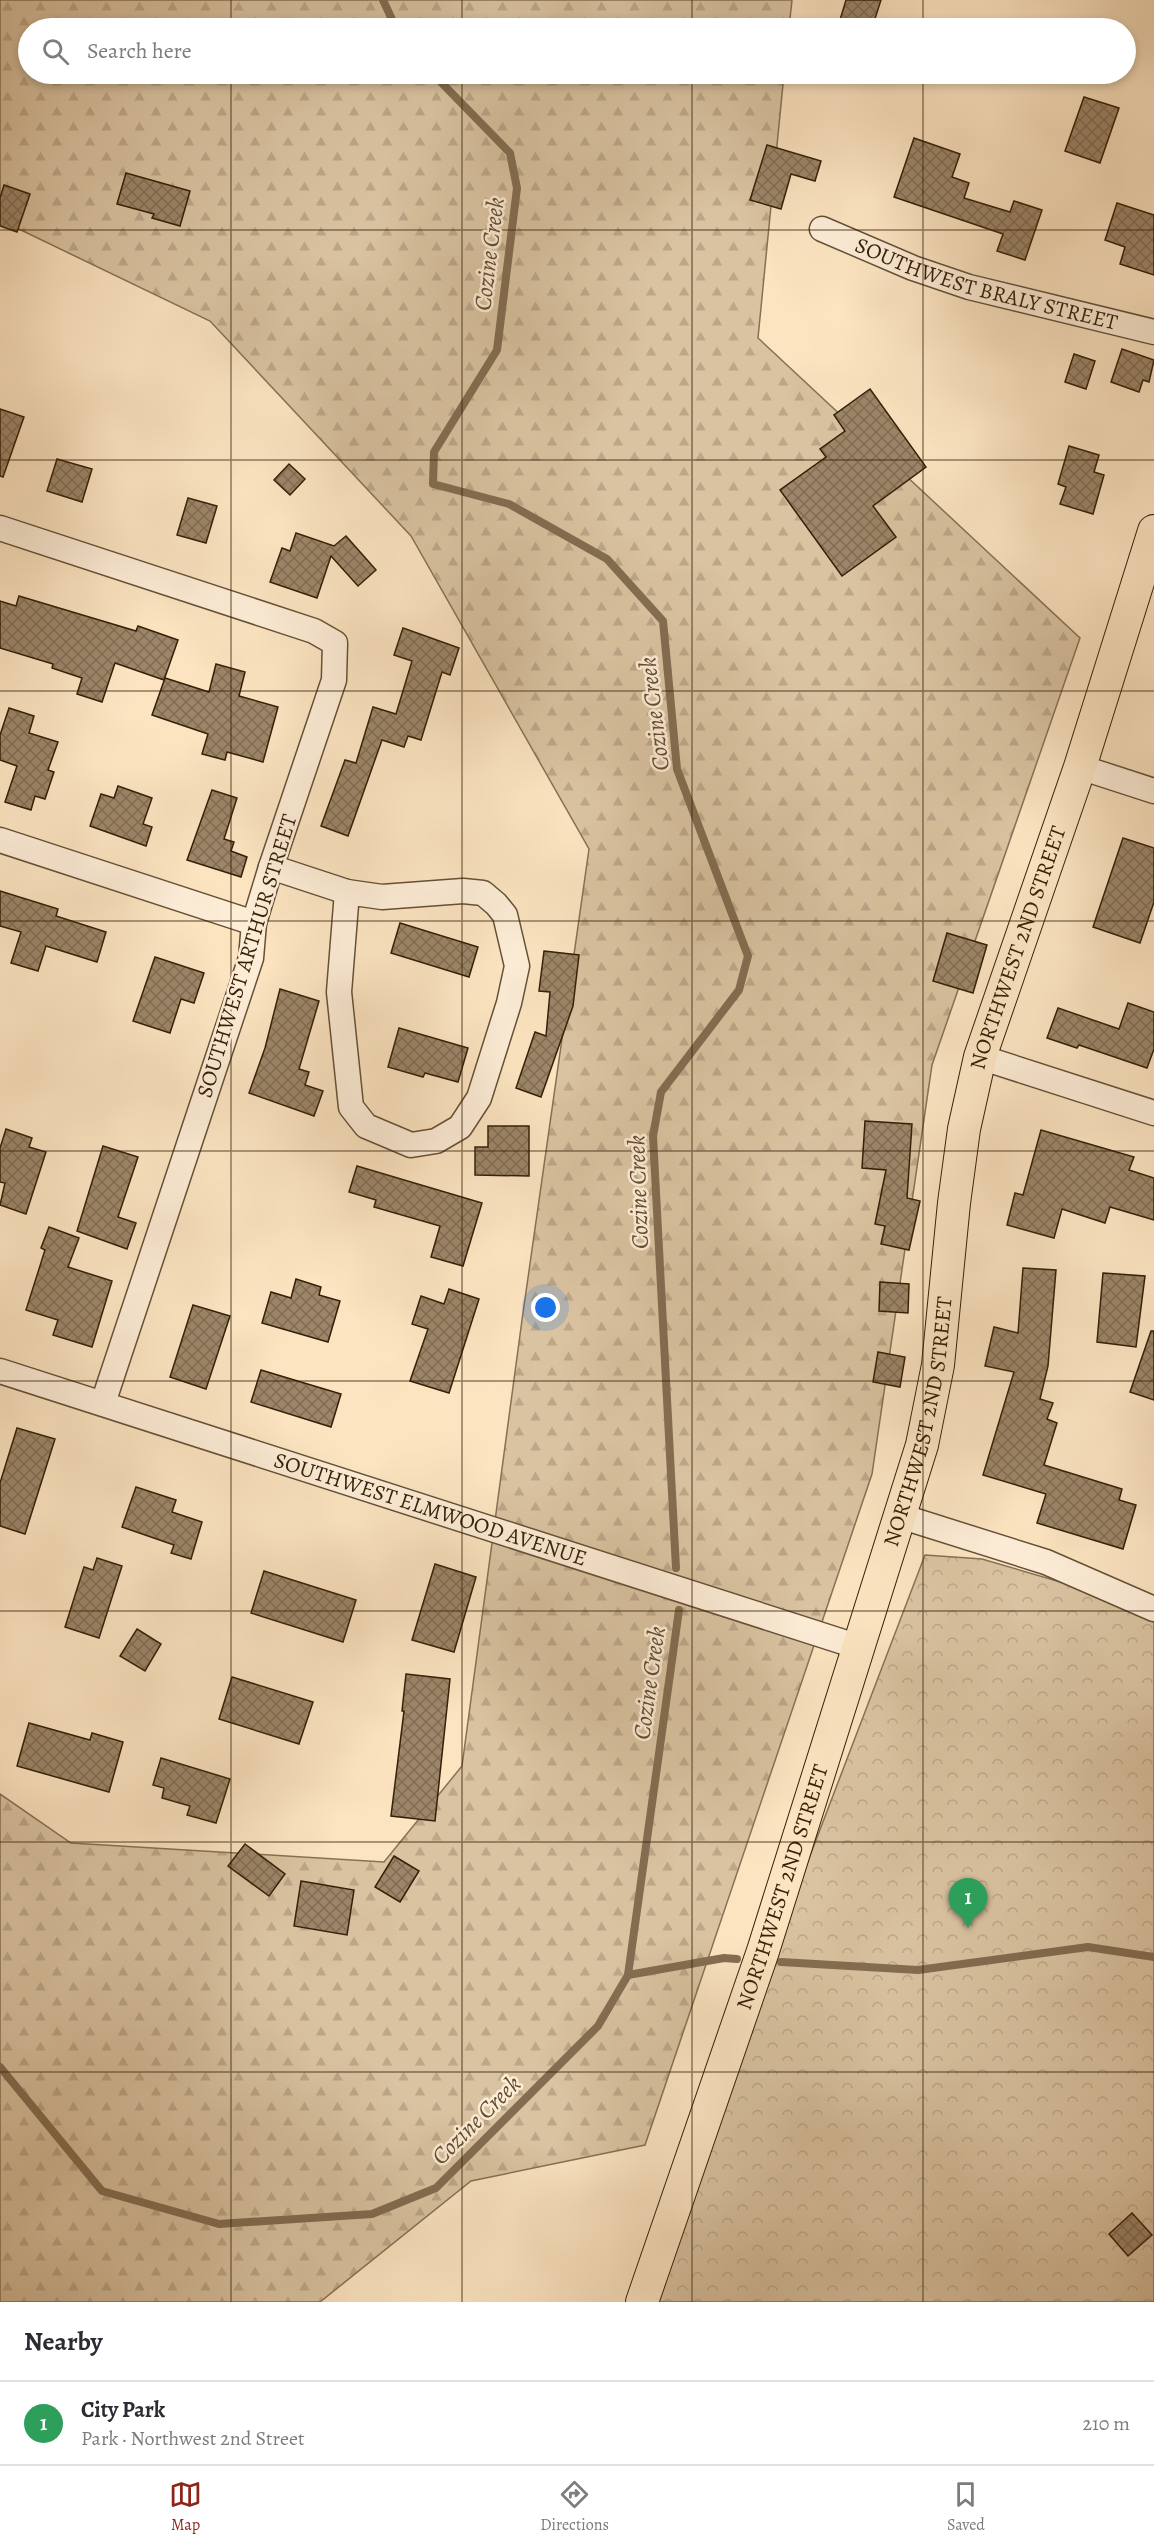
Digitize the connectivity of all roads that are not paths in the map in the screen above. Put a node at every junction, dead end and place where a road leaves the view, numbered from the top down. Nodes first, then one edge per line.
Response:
1 (822, 229) dead end
2 (1154, 332) edge
3 (0, 528) edge
4 (1154, 531) edge
5 (1080, 766) junction
6 (1154, 791) edge
7 (0, 840) edge
8 (271, 867) junction
9 (347, 892) junction
10 (254, 923) junction
11 (980, 1057) junction
12 (1154, 1113) edge
13 (0, 1371) edge
14 (103, 1403) junction
15 (900, 1516) junction
16 (1154, 1609) edge
17 (859, 1647) junction
18 (642, 2302) edge

1 - 2 street, SOUTHWEST BRALY STREET
3 - 8 street, SOUTHWEST ARTHUR STREET
4 - 5 main road, NORTHWEST 2ND STREET
5 - 6 street
5 - 11 main road, NORTHWEST 2ND STREET
7 - 10 street
8 - 9 street
8 - 10 street, SOUTHWEST ARTHUR STREET
9 - 9 street
10 - 14 street, SOUTHWEST ARTHUR STREET
11 - 12 street
11 - 15 main road, NORTHWEST 2ND STREET
13 - 14 street, SOUTHWEST ELMWOOD AVENUE
14 - 17 street, SOUTHWEST ELMWOOD AVENUE
15 - 16 street
15 - 17 main road, NORTHWEST 2ND STREET
17 - 18 main road, NORTHWEST 2ND STREET

